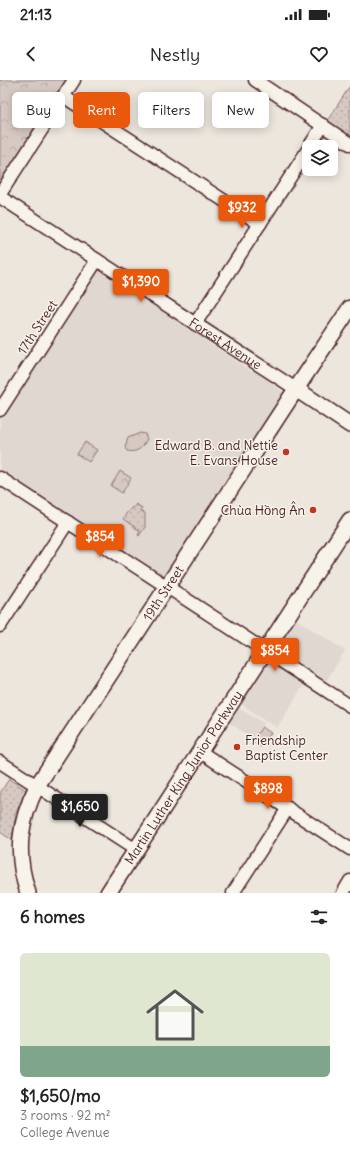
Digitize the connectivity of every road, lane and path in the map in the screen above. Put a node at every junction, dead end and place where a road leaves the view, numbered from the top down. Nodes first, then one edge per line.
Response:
1 (74, 80) edge
2 (255, 80) edge
3 (65, 94) edge
4 (65, 97) edge
5 (323, 125) junction
6 (44, 128) edge
7 (313, 140) edge
8 (350, 144) edge
9 (302, 158) edge
10 (0, 196) edge
11 (260, 224) junction
12 (97, 260) junction
13 (350, 308) edge
14 (195, 324) junction
15 (296, 389) junction
16 (0, 410) edge
17 (350, 424) edge
18 (0, 478) edge
19 (350, 520) edge
20 (68, 522) junction
21 (166, 587) junction
22 (0, 626) edge
23 (265, 651) junction
24 (350, 706) edge
25 (200, 751) junction
26 (0, 762) edge
27 (37, 786) junction
28 (288, 808) junction
29 (350, 849) edge
30 (136, 850) junction
31 (350, 882) edge
32 (25, 886) edge
33 (16, 893) edge
34 (108, 893) edge
35 (233, 893) edge
36 (342, 893) edge

1 - 3 street
2 - 5 street
4 - 11 street
5 - 7 street
5 - 8 street
6 - 10 street
9 - 11 street
10 - 12 street, Forest Avenue
11 - 14 street
12 - 14 street, Forest Avenue
12 - 16 street, 17th Street
13 - 15 main road, 19th Street
14 - 15 street, Forest Avenue
15 - 17 main road, Forest Avenue
15 - 21 main road, 19th Street
18 - 20 street
19 - 23 main road, Martin Luther King Junior Parkway
20 - 21 street
20 - 22 street
21 - 23 street
21 - 27 main road, 19th Street
23 - 24 street
23 - 25 main road, Martin Luther King Junior Parkway
25 - 28 street
25 - 30 main road, Martin Luther King Junior Parkway
26 - 27 street
27 - 30 street
27 - 32 main road, 19th Street
28 - 29 street
28 - 35 street
30 - 34 main road, Martin Luther King Junior Parkway
31 - 36 street
32 - 33 main road

